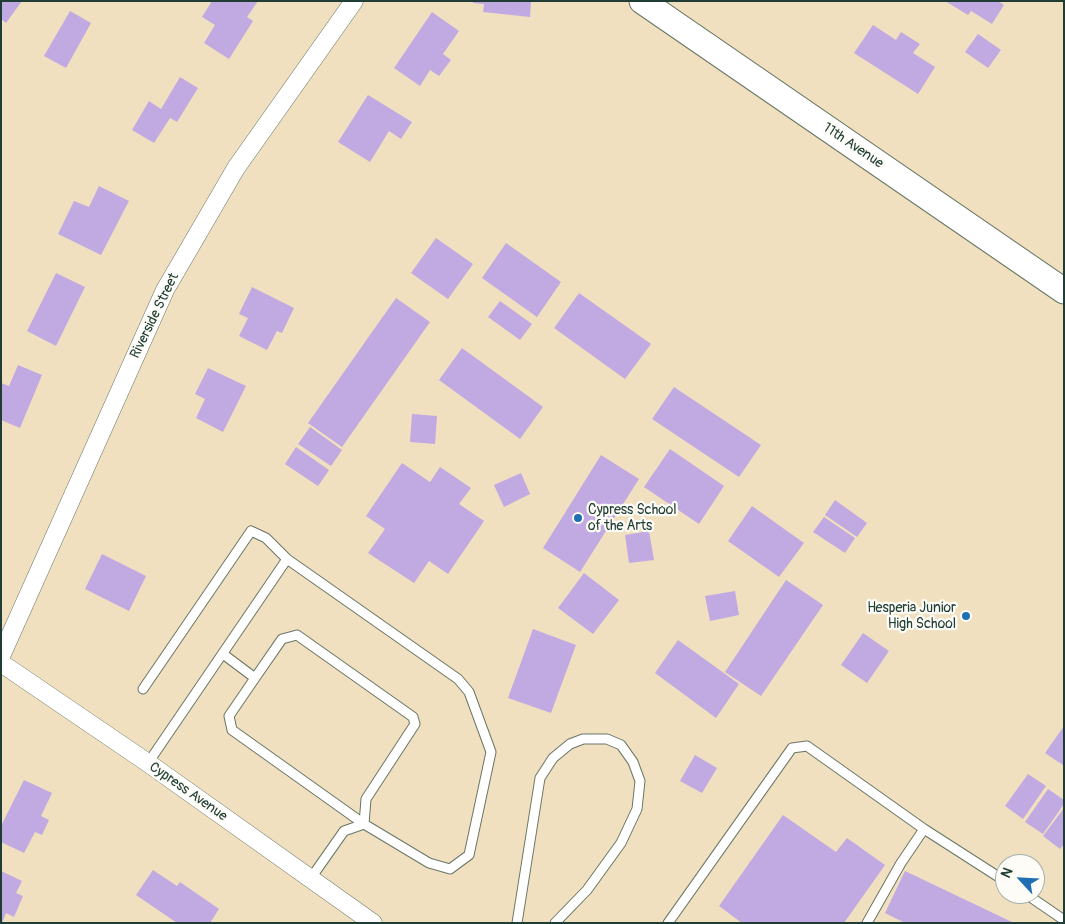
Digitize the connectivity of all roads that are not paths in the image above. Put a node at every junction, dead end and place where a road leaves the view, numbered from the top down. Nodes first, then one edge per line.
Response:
1 (354, 1) edge
2 (642, 1) edge
3 (1064, 291) edge
4 (287, 560) junction
5 (223, 654) junction
6 (1, 656) edge
7 (1, 664) edge
8 (255, 678) junction
9 (143, 689) dead end
10 (148, 763) junction
11 (364, 824) junction
12 (924, 829) junction
13 (995, 874) edge
14 (311, 878) junction
15 (1041, 904) edge
16 (1064, 920) edge
17 (373, 923) edge
18 (517, 923) edge
19 (555, 923) edge
20 (668, 923) edge
21 (867, 923) edge

1 - 6 street, Riverside Street
2 - 3 main road, 11th Avenue
4 - 5 lane
4 - 9 lane
4 - 11 lane
5 - 8 lane
5 - 10 lane
7 - 10 street, Cypress Avenue
8 - 11 lane
8 - 11 lane
10 - 14 street, Cypress Avenue
11 - 14 lane
12 - 13 lane
12 - 20 lane
12 - 21 lane
14 - 17 street, Cypress Avenue
15 - 16 lane
18 - 19 lane

